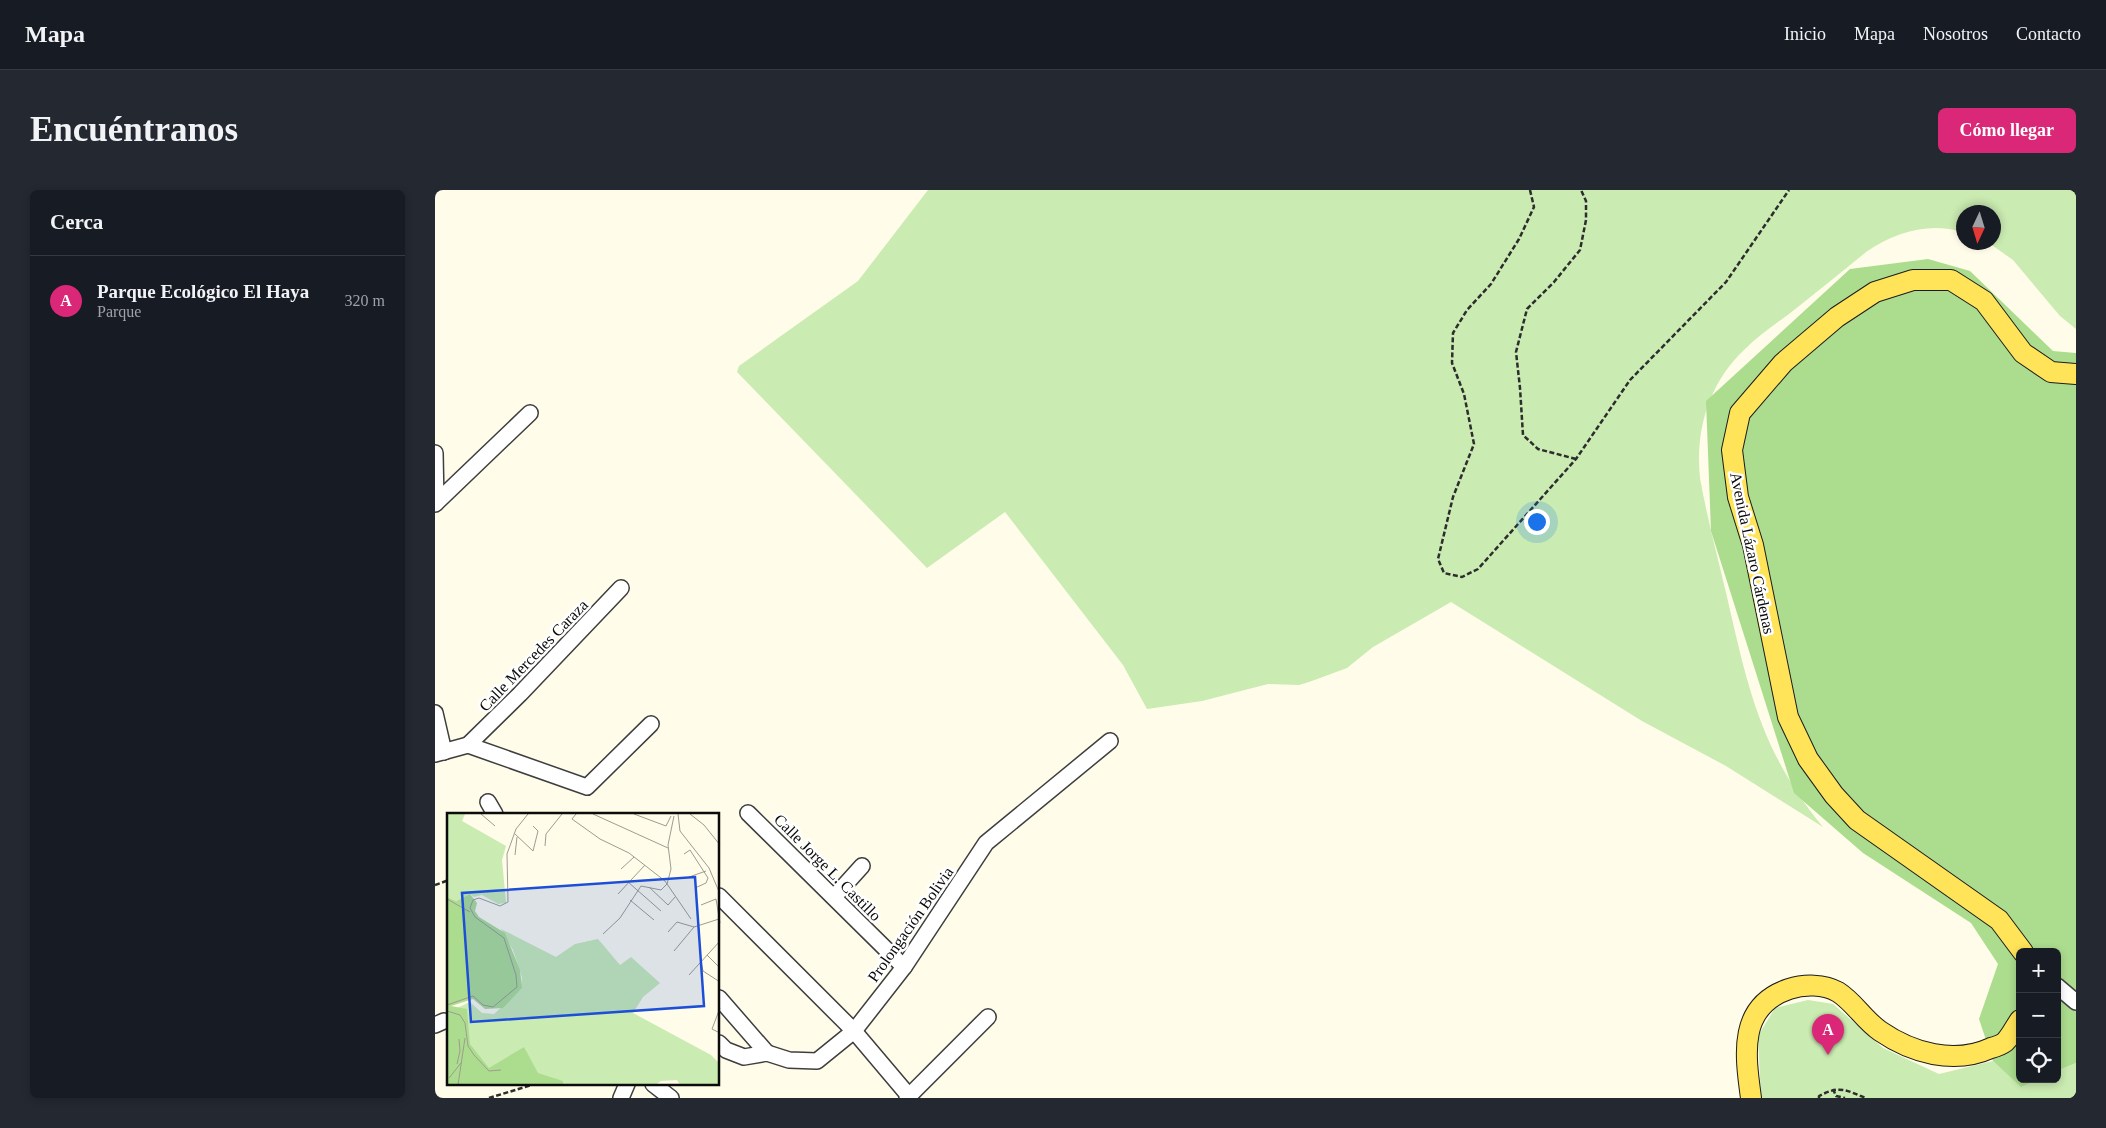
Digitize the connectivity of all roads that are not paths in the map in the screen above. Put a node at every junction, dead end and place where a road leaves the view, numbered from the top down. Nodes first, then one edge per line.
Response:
1 (2076, 374) edge
2 (530, 413) dead end
3 (435, 453) edge
4 (436, 503) edge
5 (621, 588) dead end
6 (435, 713) edge
7 (651, 724) dead end
8 (1110, 741) dead end
9 (468, 745) junction
10 (439, 753) edge
11 (748, 813) dead end
12 (862, 866) dead end
13 (720, 897) edge
14 (834, 897) junction
15 (2020, 948) edge
16 (904, 967) junction
17 (2061, 989) edge
18 (720, 999) edge
19 (2076, 1002) edge
20 (988, 1017) dead end
21 (2016, 1026) edge
22 (853, 1031) junction
23 (720, 1044) edge
24 (767, 1053) junction
25 (626, 1086) edge
26 (656, 1086) edge
27 (908, 1097) edge
28 (621, 1098) edge
29 (671, 1098) edge
30 (1751, 1098) edge

1 - 15 main road, Avenida Lázaro Cárdenas
2 - 4 street
3 - 4 street
5 - 9 street, Calle Mercedes Caraza
6 - 10 street
7 - 9 street
8 - 16 street, Prolongación Bolivia
9 - 10 street, Calle Mercedes Caraza
11 - 14 street, Calle Jorge L. Castillo
12 - 14 street
13 - 22 street
14 - 16 street, Calle Jorge L. Castillo
16 - 22 street, Prolongación Bolivia
17 - 19 street
18 - 24 street
20 - 27 street
21 - 30 main road
22 - 24 street, Prolongación Bolivia
22 - 27 street
23 - 24 street, Prolongación Bolivia
25 - 28 street
26 - 29 street

